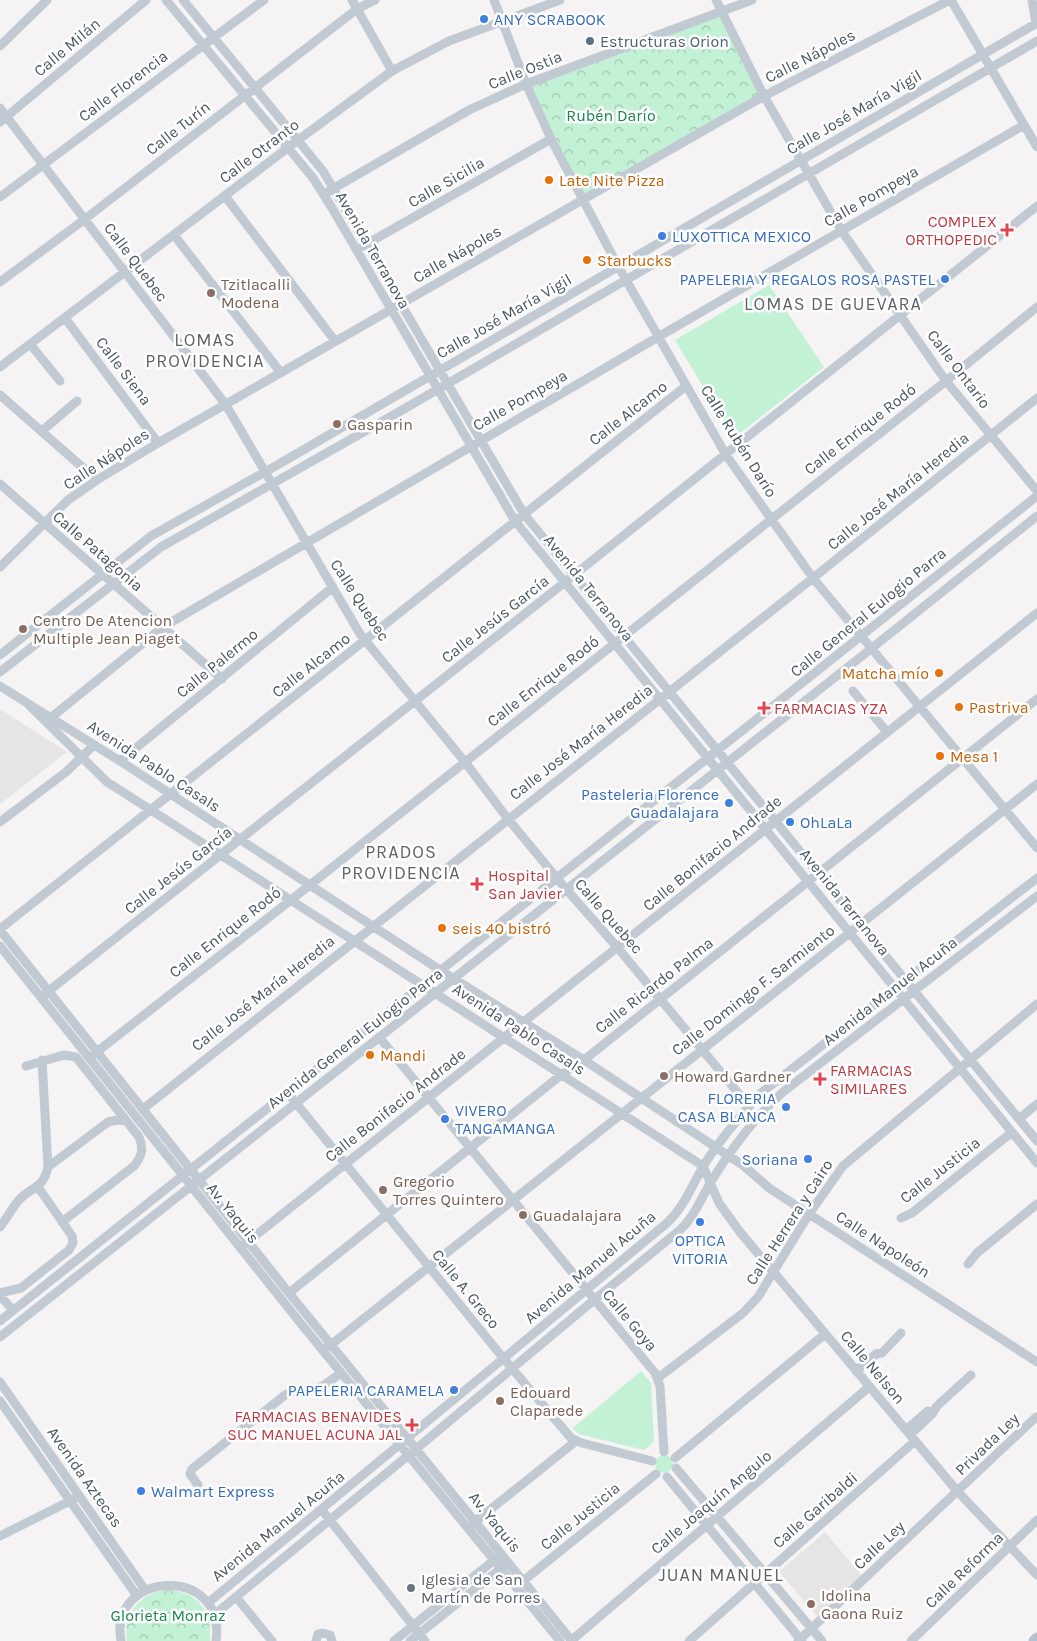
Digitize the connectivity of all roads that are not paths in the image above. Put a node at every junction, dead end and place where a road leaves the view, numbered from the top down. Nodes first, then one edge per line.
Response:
1 (47, 0) edge
2 (146, 0) edge
3 (166, 0) edge
4 (183, 0) edge
5 (264, 0) edge
6 (352, 0) edge
7 (375, 0) edge
8 (494, 0) edge
9 (560, 0) edge
10 (716, 0) edge
11 (752, 0) edge
12 (950, 0) edge
13 (1032, 0) edge
14 (357, 9) junction
15 (722, 11) junction
16 (502, 21) junction
17 (1037, 23) edge
18 (214, 37) junction
19 (1037, 41) edge
20 (203, 45) junction
21 (0, 46) edge
22 (982, 54) junction
23 (990, 68) junction
24 (392, 71) junction
25 (526, 84) junction
26 (255, 88) junction
27 (245, 96) junction
28 (764, 96) junction
29 (0, 108) edge
30 (3, 119) edge
31 (1024, 125) junction
32 (551, 139) junction
33 (298, 140) junction
34 (1037, 147) edge
35 (288, 148) junction
36 (800, 160) junction
37 (43, 164) junction
38 (808, 174) junction
39 (334, 188) junction
40 (323, 194) junction
41 (225, 196) junction
42 (0, 197) edge
43 (582, 200) junction
44 (1037, 206) edge
45 (85, 219) junction
46 (841, 230) junction
47 (174, 235) junction
48 (366, 244) junction
49 (356, 250) junction
50 (618, 266) junction
51 (125, 273) junction
52 (626, 280) junction
53 (0, 282) edge
54 (400, 303) junction
55 (1037, 307) edge
56 (391, 309) junction
57 (901, 315) junction
58 (65, 318) junction
59 (658, 337) junction
60 (335, 341) junction
61 (30, 344) junction
62 (0, 367) edge
63 (439, 370) junction
64 (281, 372) junction
65 (430, 376) junction
66 (60, 381) dead end
67 (946, 381) junction
68 (448, 383) junction
69 (686, 386) junction
70 (437, 389) junction
71 (0, 395) edge
72 (1037, 398) edge
73 (77, 402) dead end
74 (226, 405) junction
75 (42, 431) junction
76 (991, 436) junction
77 (481, 441) junction
78 (158, 443) junction
79 (471, 446) junction
80 (726, 454) junction
81 (265, 472) junction
82 (97, 480) junction
83 (272, 483) junction
84 (0, 484) edge
85 (1037, 491) edge
86 (1037, 496) edge
87 (524, 514) junction
88 (1037, 516) edge
89 (771, 518) junction
90 (515, 521) junction
91 (44, 523) junction
92 (307, 543) junction
93 (0, 567) edge
94 (102, 575) junction
95 (574, 575) junction
96 (813, 578) junction
97 (565, 582) junction
98 (113, 584) junction
99 (333, 587) junction
100 (1037, 613) edge
101 (163, 628) junction
102 (624, 636) junction
103 (862, 636) junction
104 (366, 640) junction
105 (615, 643) junction
106 (872, 648) junction
107 (0, 656) edge
108 (0, 672) edge
109 (222, 679) junction
110 (0, 686) edge
111 (669, 691) junction
112 (853, 692) dead end
113 (660, 699) junction
114 (1037, 699) edge
115 (415, 701) junction
116 (919, 707) junction
117 (48, 720) junction
118 (887, 732) junction
119 (94, 745) junction
120 (718, 750) junction
121 (82, 758) junction
122 (708, 758) junction
123 (962, 759) junction
124 (120, 761) junction
125 (465, 762) junction
126 (728, 762) junction
127 (718, 770) junction
128 (1037, 784) edge
129 (171, 794) junction
130 (151, 810) junction
131 (1005, 810) junction
132 (508, 819) junction
133 (776, 821) junction
134 (0, 822) edge
135 (766, 829) junction
136 (241, 840) junction
137 (1037, 848) edge
138 (221, 855) junction
139 (819, 874) junction
140 (556, 878) junction
141 (1037, 878) edge
142 (809, 882) junction
143 (310, 885) junction
144 (566, 889) junction
145 (1037, 896) edge
146 (291, 900) junction
147 (860, 924) junction
148 (372, 926) junction
149 (0, 930) edge
150 (850, 932) junction
151 (354, 940) junction
152 (0, 946) edge
153 (617, 947) junction
154 (440, 970) junction
155 (454, 979) junction
156 (906, 980) junction
157 (423, 984) junction
158 (895, 988) junction
159 (915, 991) junction
160 (436, 993) junction
161 (45, 994) junction
162 (660, 999) junction
163 (904, 999) junction
164 (1037, 1004) edge
165 (522, 1023) junction
166 (504, 1037) junction
167 (379, 1038) junction
168 (702, 1050) junction
169 (93, 1055) junction
170 (971, 1059) junction
171 (42, 1060) junction
172 (584, 1060) junction
173 (26, 1066) dead end
174 (960, 1068) junction
175 (561, 1076) junction
176 (287, 1092) junction
177 (428, 1098) junction
178 (640, 1098) junction
179 (112, 1103) junction
180 (296, 1104) junction
181 (1037, 1104) edge
182 (748, 1106) junction
183 (142, 1109) junction
184 (620, 1114) junction
185 (1019, 1119) junction
186 (126, 1120) junction
187 (108, 1122) junction
188 (1010, 1130) junction
189 (1037, 1141) edge
190 (716, 1147) junction
191 (470, 1148) junction
192 (729, 1156) junction
193 (972, 1161) junction
194 (1037, 1162) edge
195 (345, 1164) junction
196 (704, 1166) junction
197 (48, 1167) junction
198 (191, 1169) junction
199 (183, 1175) junction
200 (196, 1183) junction
201 (710, 1184) junction
202 (38, 1187) junction
203 (512, 1200) junction
204 (1037, 1204) edge
205 (1037, 1210) edge
206 (386, 1214) junction
207 (809, 1214) junction
208 (62, 1222) junction
209 (0, 1227) edge
210 (244, 1244) junction
211 (79, 1258) junction
212 (428, 1266) junction
213 (88, 1268) junction
214 (774, 1272) junction
215 (586, 1290) junction
216 (289, 1293) junction
217 (0, 1294) edge
218 (0, 1300) edge
219 (594, 1300) junction
220 (11, 1312) junction
221 (0, 1321) edge
222 (825, 1334) junction
223 (901, 1334) dead end
224 (0, 1337) edge
225 (331, 1345) junction
226 (323, 1351) junction
227 (504, 1359) junction
228 (1037, 1362) edge
229 (512, 1368) junction
230 (341, 1373) junction
231 (858, 1373) junction
232 (971, 1375) dead end
233 (658, 1378) junction
234 (0, 1382) edge
235 (869, 1387) junction
236 (0, 1400) edge
237 (1036, 1417) edge
238 (910, 1435) junction
239 (408, 1439) junction
240 (576, 1441) junction
241 (400, 1446) junction
242 (416, 1449) junction
243 (664, 1452) junction
244 (408, 1456) junction
245 (675, 1458) junction
246 (652, 1462) junction
247 (676, 1468) junction
248 (656, 1474) junction
249 (667, 1477) junction
250 (198, 1485) dead end
251 (958, 1492) junction
252 (80, 1495) junction
253 (71, 1501) junction
254 (322, 1510) junction
255 (717, 1517) junction
256 (330, 1520) junction
257 (1037, 1520) edge
258 (475, 1521) junction
259 (707, 1526) junction
260 (467, 1528) junction
261 (0, 1536) edge
262 (1009, 1546) junction
263 (502, 1554) junction
264 (494, 1561) junction
265 (508, 1562) junction
266 (500, 1568) junction
267 (765, 1574) junction
268 (1037, 1575) edge
269 (523, 1581) junction
270 (754, 1583) junction
271 (146, 1590) junction
272 (137, 1596) junction
273 (236, 1597) junction
274 (208, 1603) junction
275 (214, 1615) junction
276 (413, 1626) junction
277 (812, 1628) junction
278 (422, 1637) edge
279 (1037, 1638) edge
280 (800, 1640) edge
281 (121, 1641) edge
282 (216, 1641) edge
283 (272, 1641) edge
284 (316, 1641) edge
285 (332, 1641) edge
286 (394, 1641) edge
287 (410, 1641) edge
288 (560, 1641) edge
289 (572, 1641) edge
290 (689, 1641) edge
291 (822, 1641) edge
292 (912, 1641) edge
293 (1034, 1641) edge

1 - 21 street
2 - 30 street, Calle Milán
3 - 20 street, Avenida Terranova
4 - 18 street, Avenida Terranova
5 - 18 street, Calle Florencia
6 - 14 street
7 - 14 street, Calle Turín
8 - 16 street, Calle Rubén Darío
9 - 16 street, Calle Otranto
10 - 15 street, Calle Ontario
11 - 15 street, Calle Ostia
12 - 22 street
12 - 28 street, Calle Nápoles
13 - 17 street
14 - 24 street
14 - 26 street, Calle Turín
15 - 25 street, Calle Ostia
15 - 28 street, Calle Ontario
16 - 24 street, Calle Otranto
16 - 25 street, Calle Rubén Darío
17 - 22 street, Calle José María Vigil
18 - 20 street, Calle Florencia
18 - 26 street, Avenida Terranova
19 - 23 street, Calle José María Vigil
20 - 27 street, Avenida Terranova
20 - 37 street, Calle Florencia
22 - 23 street
22 - 36 street, Calle José María Vigil
23 - 31 street
23 - 38 street, Calle José María Vigil
24 - 33 street, Calle Otranto
25 - 32 street, Calle Rubén Darío
25 - 39 street, Calle Ostia
26 - 27 street, Calle Turín
26 - 33 street, Avenida Terranova
27 - 35 street, Avenida Terranova
27 - 45 street, Calle Turín
28 - 36 street, Calle Ontario
28 - 43 street, Calle Nápoles
29 - 30 street, Calle Quebec
30 - 37 street, Calle Quebec
31 - 34 street
31 - 46 street, Calle Pompeya
32 - 43 street, Calle Rubén Darío
32 - 48 street, Calle Sicilia
33 - 35 street, Calle Otranto
33 - 39 street, Avenida Terranova
35 - 40 street, Avenida Terranova
35 - 41 street, Calle Otranto
36 - 38 street, Calle Ontario
36 - 50 street, Calle José María Vigil
37 - 42 street, Calle Florencia
37 - 45 street, Calle Quebec
38 - 46 street, Calle Ontario
38 - 52 street, Calle José María Vigil
39 - 40 street, Calle Ostia
39 - 48 street, Avenida Terranova
40 - 49 street, Avenida Terranova
41 - 47 street, Calle Otranto
41 - 60 street
43 - 50 street, Calle Rubén Darío
43 - 54 street, Calle Nápoles
44 - 57 street, Calle Jesús García
45 - 51 street, Calle Quebec
45 - 53 street, Calle Turín
46 - 57 street, Calle Ontario
46 - 59 street, Calle Pompeya
47 - 51 street, Calle Otranto
47 - 64 street
48 - 49 street, Calle Sicilia
48 - 54 street, Avenida Terranova
49 - 56 street, Avenida Terranova
50 - 52 street, Calle Rubén Darío
50 - 63 street, Calle José María Vigil
51 - 58 street, Calle Otranto
51 - 74 street, Calle Quebec
52 - 59 street, Calle Rubén Darío
52 - 68 street, Calle José María Vigil
54 - 56 street, Calle Nápoles
54 - 63 street, Avenida Terranova
55 - 67 street, Calle Enrique Rodó
56 - 60 street, Calle Nápoles
56 - 65 street, Avenida Terranova
57 - 67 street, Calle Ontario
57 - 80 street, Calle Jesús García
58 - 61 street, Calle Otranto
58 - 78 street, Calle Siena
59 - 69 street, Calle Rubén Darío
59 - 77 street, Calle Pompeya
60 - 64 street, Calle Nápoles
61 - 62 street, Calle Otranto
61 - 66 street
63 - 65 street, Calle José María Vigil
63 - 68 street, Avenida Terranova
64 - 74 street, Calle Nápoles
65 - 70 street, Avenida Terranova
65 - 81 street, Calle José María Vigil
67 - 76 street, Calle Ontario
67 - 89 street, Calle Enrique Rodó
68 - 70 street, Calle José María Vigil
68 - 77 street, Avenida Terranova
69 - 80 street, Calle Rubén Darío
69 - 87 street, Calle Alcamo
70 - 79 street, Avenida Terranova
70 - 83 street, Calle José María Vigil
71 - 75 street
72 - 76 street, Calle José María Heredia
73 - 75 street
74 - 78 street, Calle Nápoles
74 - 81 street, Calle Quebec
75 - 82 street
76 - 85 street, Calle Ontario
76 - 96 street, Calle José María Heredia
77 - 79 street, Calle Pompeya
77 - 87 street, Avenida Terranova
78 - 82 street, Calle Nápoles
79 - 90 street, Avenida Terranova
79 - 92 street, Calle Pompeya
80 - 89 street, Calle Rubén Darío
80 - 95 street, Calle Jesús García
81 - 83 street, Calle Quebec
81 - 94 street, Calle José María Vigil
82 - 91 street, Calle Nápoles
83 - 92 street, Calle Quebec
83 - 98 street, Calle José María Vigil
84 - 91 street, Calle Patagonia
86 - 103 street, Calle General Eulogio Parra
87 - 90 street, Calle Alcamo
87 - 95 street, Avenida Terranova
88 - 106 street, Calle General Eulogio Parra
89 - 96 street, Calle Rubén Darío
89 - 102 street, Calle Enrique Rodó
90 - 97 street, Avenida Terranova
90 - 104 street, Calle Alcamo
91 - 93 street, Calle Nápoles
91 - 94 street, Calle Patagonia
92 - 99 street, Calle Quebec
92 - 101 street, Calle Pompeya
94 - 98 street, Calle Patagonia
94 - 107 street, Calle José María Vigil
95 - 97 street, Calle Jesús García
95 - 102 street, Avenida Terranova
96 - 103 street, Calle Rubén Darío
96 - 111 street, Calle José María Heredia
97 - 105 street, Avenida Terranova
97 - 115 street, Calle Jesús García
98 - 101 street, Calle Patagonia
98 - 108 street, Calle José María Vigil
99 - 104 street, Calle Quebec
99 - 109 street, Calle Palermo
100 - 116 street, Calle Bonifacio Andrade
101 - 109 street, Calle Patagonia
101 - 117 street, Calle Pompeya
102 - 105 street, Calle Enrique Rodó
102 - 111 street, Avenida Terranova
103 - 106 street, Calle Rubén Darío
103 - 120 street, Calle General Eulogio Parra
104 - 115 street, Calle Quebec
104 - 129 street, Calle Alcamo
105 - 113 street, Avenida Terranova
105 - 125 street, Calle Enrique Rodó
106 - 116 street, Calle Rubén Darío
106 - 126 street, Calle General Eulogio Parra
109 - 124 street, Calle Palermo
110 - 117 street, Avenida Pablo Casals
111 - 113 street, Calle José María Heredia
111 - 120 street, Avenida Terranova
112 - 118 street
113 - 122 street, Avenida Terranova
113 - 132 street, Calle José María Heredia
114 - 123 street, Calle Ricardo Palma
115 - 125 street, Calle Quebec
115 - 136 street, Calle Jesús García
116 - 118 street, Calle Bonifacio Andrade
116 - 123 street, Calle Rubén Darío
117 - 119 street, Avenida Pablo Casals
117 - 121 street, Avenida Pablo Casals
118 - 133 street, Calle Bonifacio Andrade
119 - 121 street
119 - 124 street, Avenida Pablo Casals
120 - 122 street, Avenida General Eulogio Parra
120 - 126 street, Avenida Terranova
121 - 130 street, Avenida Pablo Casals
121 - 134 street
122 - 127 street, Avenida Terranova
122 - 140 street, Avenida General Eulogio Parra
123 - 131 street, Calle Rubén Darío
123 - 139 street, Calle Ricardo Palma
124 - 129 street, Avenida Pablo Casals
125 - 132 street, Calle Quebec
125 - 143 street, Calle Enrique Rodó
126 - 127 street, Avenida General Eulogio Parra
126 - 133 street, Avenida Terranova
127 - 135 street, Avenida Terranova
127 - 144 street, Avenida General Eulogio Parra
128 - 131 street, Calle Domingo F. Sarmiento
129 - 130 street, Calle Alcamo
129 - 136 street, Avenida Pablo Casals
130 - 138 street, Avenida Pablo Casals
130 - 149 street, Calle Alcamo
131 - 137 street, Calle Rubén Darío
131 - 147 street, Calle Domingo F. Sarmiento
132 - 140 street, Calle Quebec
132 - 148 street, Calle José María Heredia
133 - 135 street, Calle Bonifacio Andrade
133 - 139 street, Avenida Terranova
135 - 142 street, Avenida Terranova
135 - 153 street, Calle Bonifacio Andrade
136 - 138 street, Calle Jesús García
136 - 143 street, Avenida Pablo Casals
138 - 146 street, Avenida Pablo Casals
138 - 161 street, Calle Jesús García
139 - 142 street, Calle Ricardo Palma
139 - 147 street, Avenida Terranova
140 - 144 street, Calle Quebec
140 - 154 street, Avenida General Eulogio Parra
141 - 156 street, Avenida Manuel Acuña
142 - 150 street, Avenida Terranova
142 - 162 street, Calle Ricardo Palma
143 - 146 street, Calle Enrique Rodó
143 - 148 street, Avenida Pablo Casals
144 - 153 street, Calle Quebec
144 - 155 street, Avenida General Eulogio Parra
145 - 159 street, Avenida Manuel Acuña
146 - 151 street, Avenida Pablo Casals
146 - 169 street, Calle Enrique Rodó
147 - 150 street, Calle Domingo F. Sarmiento
147 - 156 street, Avenida Terranova
148 - 151 street, Calle José María Heredia
148 - 154 street, Avenida Pablo Casals
149 - 161 street, Av. Yaquis
150 - 158 street, Avenida Terranova
150 - 168 street, Calle Domingo F. Sarmiento
151 - 157 street, Avenida Pablo Casals
151 - 183 street, Calle José María Heredia
152 - 161 street, Av. Yaquis
153 - 162 street, Calle Quebec
153 - 165 street, Calle Bonifacio Andrade
154 - 155 street, Avenida Pablo Casals
154 - 157 street, Avenida General Eulogio Parra
155 - 160 street, Avenida General Eulogio Parra
155 - 165 street, Avenida Pablo Casals
156 - 158 street, Avenida Manuel Acuña
156 - 159 street, Avenida Terranova
157 - 160 street, Avenida Pablo Casals
157 - 176 street, Avenida General Eulogio Parra
158 - 163 street, Avenida Terranova
158 - 182 street, Avenida Manuel Acuña
159 - 163 street, Avenida Manuel Acuña
159 - 170 street, Avenida Terranova
160 - 166 street, Avenida Pablo Casals
160 - 167 street, Avenida General Eulogio Parra
161 - 169 street, Av. Yaquis
162 - 168 street, Calle Quebec
162 - 172 street, Calle Ricardo Palma
163 - 174 street, Avenida Terranova
163 - 192 street, Avenida Manuel Acuña
164 - 170 street, Calle Herrera y Cairo
165 - 166 street, Calle Bonifacio Andrade
165 - 172 street, Avenida Pablo Casals
166 - 175 street, Avenida Pablo Casals
166 - 177 street, Calle Bonifacio Andrade
167 - 177 street, Calle Goya
167 - 180 street, Avenida General Eulogio Parra
168 - 178 street, Calle Domingo F. Sarmiento
168 - 182 street, Calle Quebec
169 - 183 street, Av. Yaquis
169 - 199 street, Av. Yaquis
170 - 174 street, Calle Herrera y Cairo
170 - 185 street, Avenida Terranova
171 - 173 street
171 - 179 street
171 - 197 street
172 - 175 street, Calle Ricardo Palma
172 - 178 street, Avenida Pablo Casals
174 - 188 street, Avenida Terranova
174 - 207 street, Calle Herrera y Cairo
175 - 184 street, Avenida Pablo Casals
175 - 191 street, Calle Ricardo Palma
176 - 180 street, Calle A. Greco
176 - 198 street, Avenida General Eulogio Parra
177 - 191 street, Calle Goya
177 - 195 street, Calle Bonifacio Andrade
178 - 184 street, Calle Domingo F. Sarmiento
178 - 190 street, Avenida Pablo Casals
179 - 186 street
179 - 187 street
180 - 195 street, Calle A. Greco
180 - 200 street, Avenida General Eulogio Parra
181 - 185 street
182 - 190 street, Avenida Manuel Acuña
183 - 198 street, Av. Yaquis
184 - 196 street, Avenida Pablo Casals
184 - 203 street, Calle Domingo F. Sarmiento
185 - 189 street, Avenida Terranova
186 - 187 street
186 - 208 street
187 - 197 street
188 - 193 street, Calle Justicia
188 - 194 street, Avenida Terranova
190 - 192 street, Calle Napoleón
190 - 196 street, Avenida Manuel Acuña
191 - 203 street, Calle Goya
191 - 206 street, Calle Ricardo Palma
192 - 201 street, Avenida Manuel Acuña
192 - 207 street, Calle Napoleón
193 - 193 street, Calle Justicia
195 - 206 street, Calle A. Greco
195 - 210 street, Calle Bonifacio Andrade
196 - 201 street, Calle Nelson
196 - 215 street, Avenida Manuel Acuña
197 - 202 street
198 - 199 street, Avenida General Eulogio Parra
198 - 200 street, Av. Yaquis
199 - 200 street, Av. Yaquis
199 - 211 street, Avenida General Eulogio Parra
200 - 210 street, Av. Yaquis
200 - 210 street, Av. Yaquis
200 - 213 street, Avenida General Eulogio Parra
201 - 214 street, Calle Nelson
201 - 219 street, Avenida Manuel Acuña
202 - 208 street
202 - 209 street
203 - 212 street, Calle Domingo F. Sarmiento
203 - 215 street, Calle Goya
204 - 205 street
206 - 212 street, Calle A. Greco
206 - 216 street, Calle Ricardo Palma
207 - 214 street, Calle Herrera y Cairo
207 - 228 street, Calle Napoleón
208 - 217 street
210 - 216 street, Av. Yaquis
210 - 226 street, Av. Yaquis
211 - 213 street
211 - 220 street, Avenida General Eulogio Parra
212 - 225 street, Calle Domingo F. Sarmiento
212 - 227 street, Calle A. Greco
213 - 224 street, Avenida General Eulogio Parra
214 - 222 street, Calle Nelson
214 - 233 street, Calle Herrera y Cairo
215 - 219 street, Calle Goya
215 - 227 street, Avenida Manuel Acuña
216 - 225 street, Av. Yaquis
217 - 220 street
218 - 220 street
219 - 229 street, Avenida Manuel Acuña
219 - 233 street, Calle Goya
220 - 221 street, Avenida General Eulogio Parra
222 - 231 street, Calle Nelson
222 - 245 street
223 - 231 street
225 - 226 street, Calle Domingo F. Sarmiento
225 - 239 street, Av. Yaquis
226 - 230 street, Av. Yaquis
227 - 229 street, Calle A. Greco
227 - 239 street, Avenida Manuel Acuña
229 - 240 street, Calle A. Greco
229 - 242 street, Avenida Manuel Acuña
230 - 241 street, Av. Yaquis
230 - 250 street
231 - 235 street, Calle Nelson
232 - 238 street, Calle Garibaldi
233 - 243 street
234 - 252 street, Avenida Aztecas
235 - 238 street, Calle Nelson
235 - 255 street, Calle Joaquín Angulo
236 - 253 street, Avenida Aztecas
237 - 251 street, Privada Ley
238 - 251 street, Calle Nelson
238 - 267 street, Calle Garibaldi
239 - 241 street, Avenida Manuel Acuña
239 - 242 street, Av. Yaquis
240 - 246 street, Calle A. Greco
240 - 258 street
241 - 244 street, Av. Yaquis
241 - 254 street, Avenida Manuel Acuña
242 - 244 street, Avenida Manuel Acuña
242 - 258 street, Av. Yaquis
243 - 245 street
243 - 246 street
244 - 256 street, Avenida Manuel Acuña
244 - 260 street, Av. Yaquis
245 - 247 street
246 - 248 street
247 - 249 street
247 - 255 street
248 - 249 street
248 - 269 street, Calle Justicia
249 - 259 street
251 - 262 street, Calle Nelson
251 - 277 street, Calle Ley
252 - 253 street
252 - 271 street, Avenida Aztecas
253 - 261 street
253 - 272 street, Avenida Aztecas
254 - 256 street
254 - 274 street, Avenida Manuel Acuña
255 - 259 street, Calle Joaquín Angulo
255 - 267 street
256 - 273 street, Avenida Manuel Acuña
256 - 276 street
257 - 262 street, Calle Reforma
258 - 260 street
258 - 263 street, Av. Yaquis
259 - 270 street
259 - 289 street, Calle Joaquín Angulo
260 - 264 street, Av. Yaquis
262 - 268 street, Calle Nelson
262 - 292 street, Calle Reforma
263 - 264 street
263 - 265 street, Av. Yaquis
264 - 266 street, Av. Yaquis
264 - 276 street
265 - 266 street
265 - 269 street, Av. Yaquis
266 - 278 street
266 - 288 street, Av. Yaquis
267 - 270 street, Calle Garibaldi
267 - 277 street
269 - 289 street, Av. Yaquis
270 - 280 street
270 - 290 street, Calle Garibaldi
271 - 272 street
271 - 274 street
272 - 281 street
273 - 275 street, Avenida Manuel Acuña
273 - 283 street
274 - 275 street
275 - 282 street
276 - 278 street
276 - 286 street
277 - 280 street, Calle Ley
277 - 291 street
278 - 287 street
279 - 293 main road
284 - 285 street

